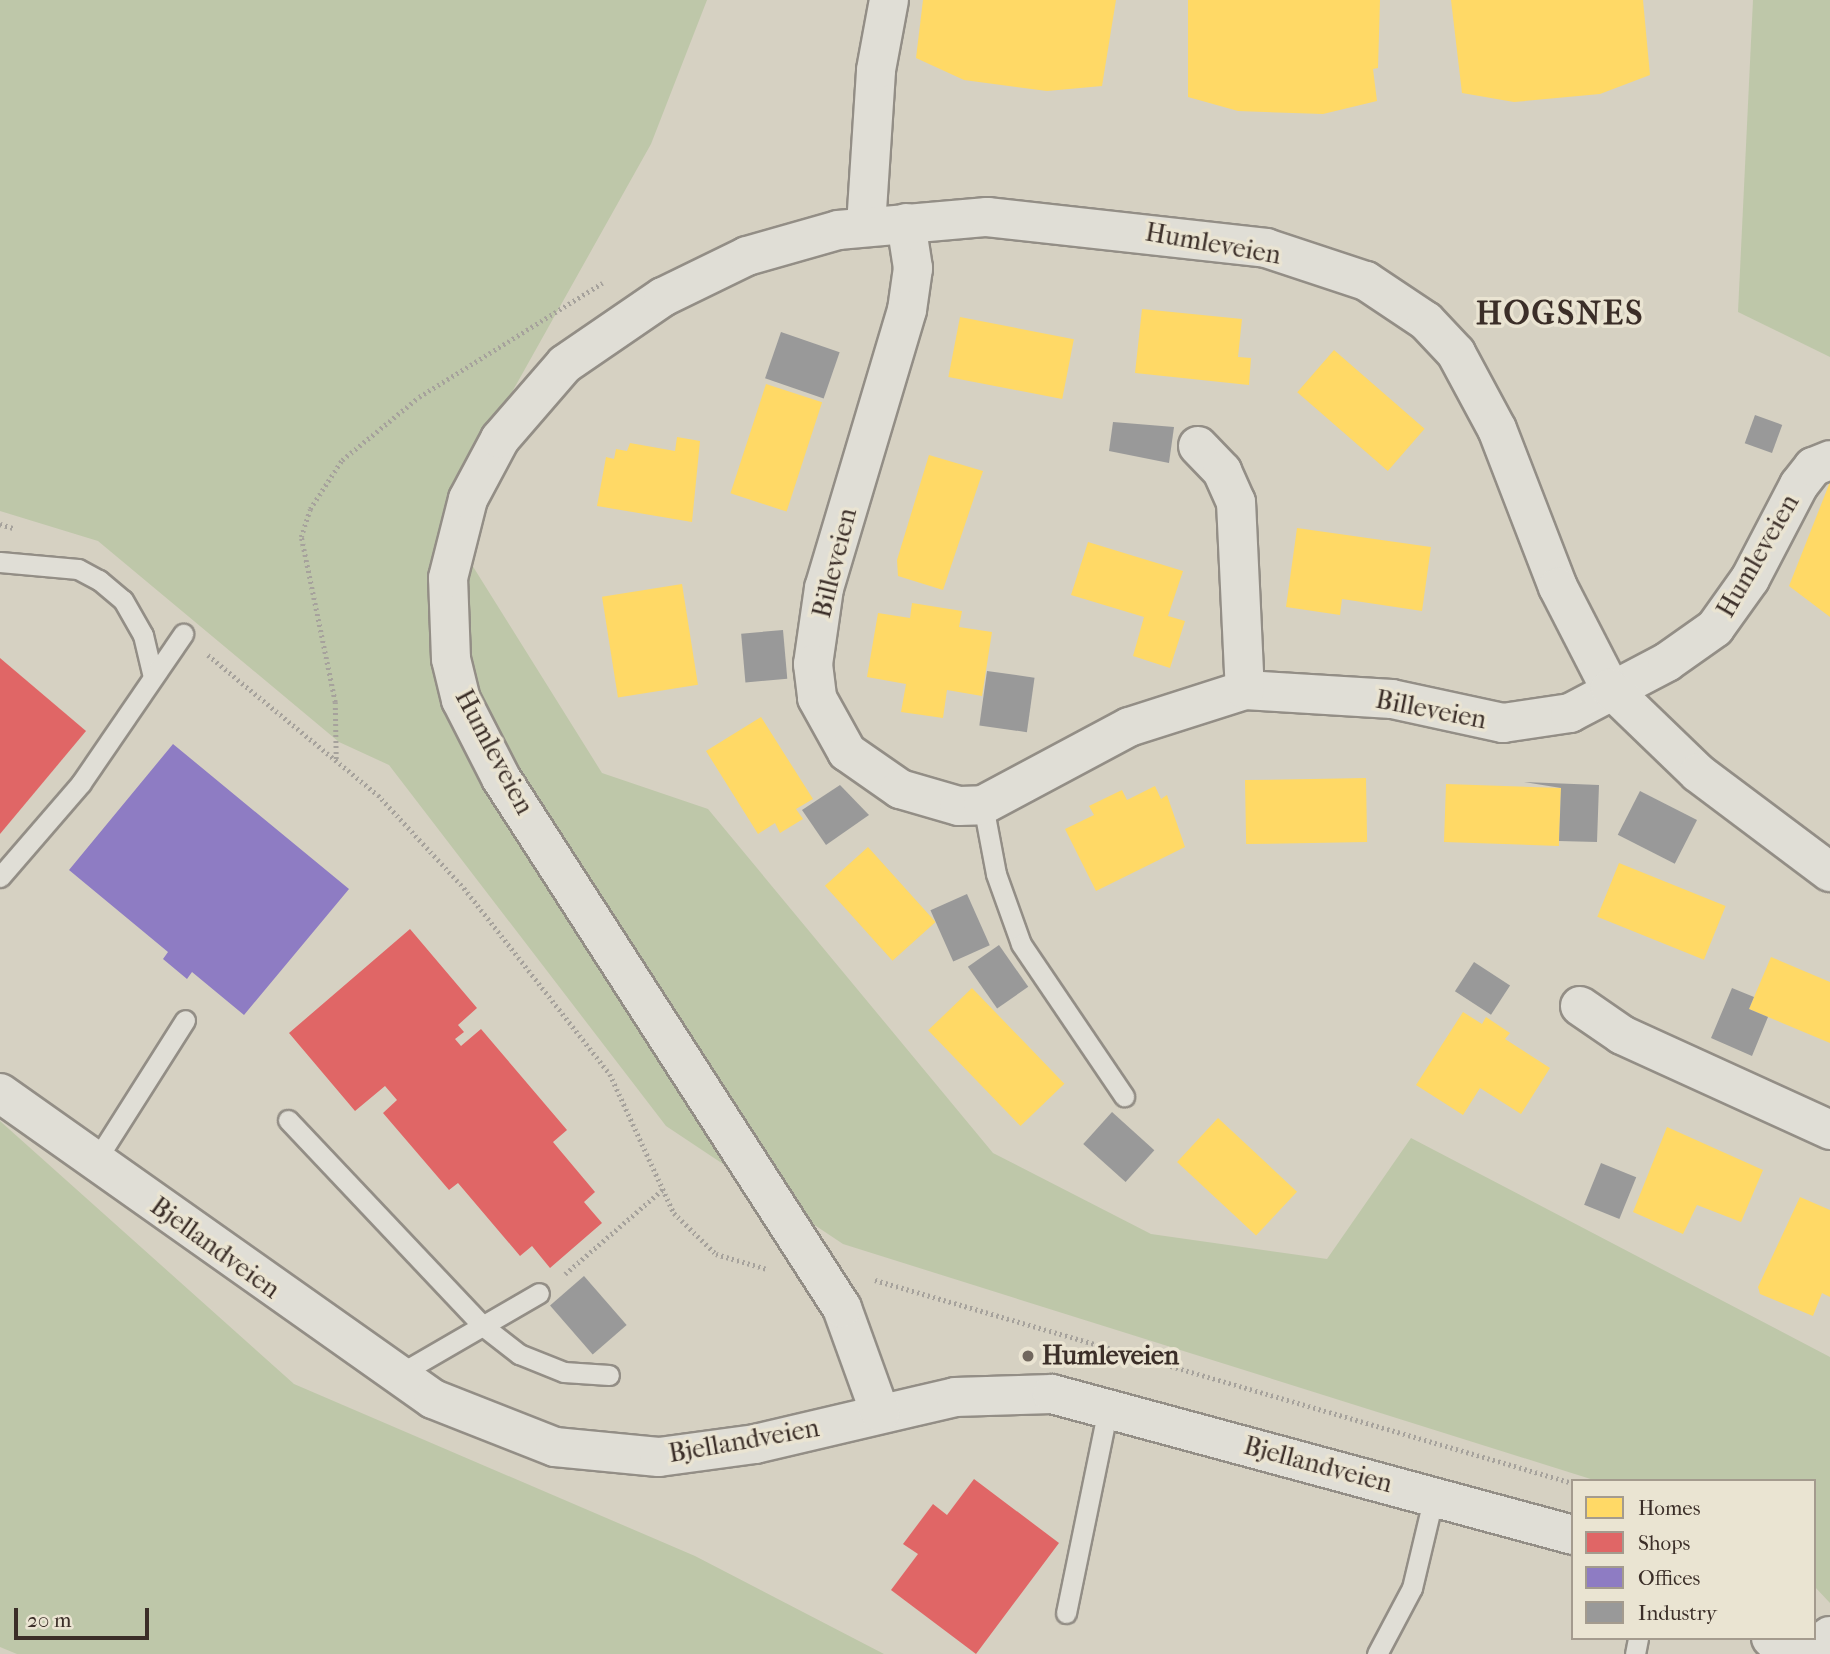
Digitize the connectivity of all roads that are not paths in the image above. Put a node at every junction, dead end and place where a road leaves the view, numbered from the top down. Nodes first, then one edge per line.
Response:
1 (889, 0) edge
2 (906, 223) junction
3 (866, 226) junction
4 (1198, 446) dead end
5 (1830, 460) edge
6 (0, 562) edge
7 (183, 634) dead end
8 (153, 677) junction
9 (1610, 688) junction
10 (1245, 690) junction
11 (983, 805) junction
12 (1830, 872) edge
13 (0, 877) edge
14 (1580, 1006) dead end
15 (185, 1020) dead end
16 (0, 1093) edge
17 (1124, 1097) dead end
18 (288, 1120) dead end
19 (1830, 1130) edge
20 (96, 1162) junction
21 (539, 1293) road end
22 (483, 1326) junction
23 (609, 1375) dead end
24 (396, 1376) junction
25 (1108, 1408) junction
26 (880, 1413) junction
27 (1433, 1496) junction
28 (1571, 1534) edge
29 (1066, 1613) dead end
30 (1830, 1636) edge
31 (1772, 1640) edge
32 (1377, 1654) edge
33 (1787, 1654) edge
34 (1806, 1654) edge

1 - 3 street
2 - 3 street, Humleveien
2 - 9 street, Humleveien
2 - 11 street, Billeveien
3 - 26 street, Humleveien
4 - 10 street
5 - 9 street, Humleveien
6 - 8 lane
7 - 8 lane
8 - 13 lane
9 - 10 street, Billeveien
9 - 12 street, Humleveien
10 - 11 street, Billeveien
11 - 17 lane
14 - 19 street
15 - 20 lane
16 - 20 street, Bjellandveien
18 - 22 lane
20 - 24 street, Bjellandveien
21 - 22 lane
22 - 23 lane
22 - 24 lane
24 - 26 street, Bjellandveien
25 - 26 street, Bjellandveien
25 - 27 street, Bjellandveien
25 - 29 lane
27 - 28 street, Bjellandveien
27 - 32 lane
30 - 34 street
31 - 33 street

